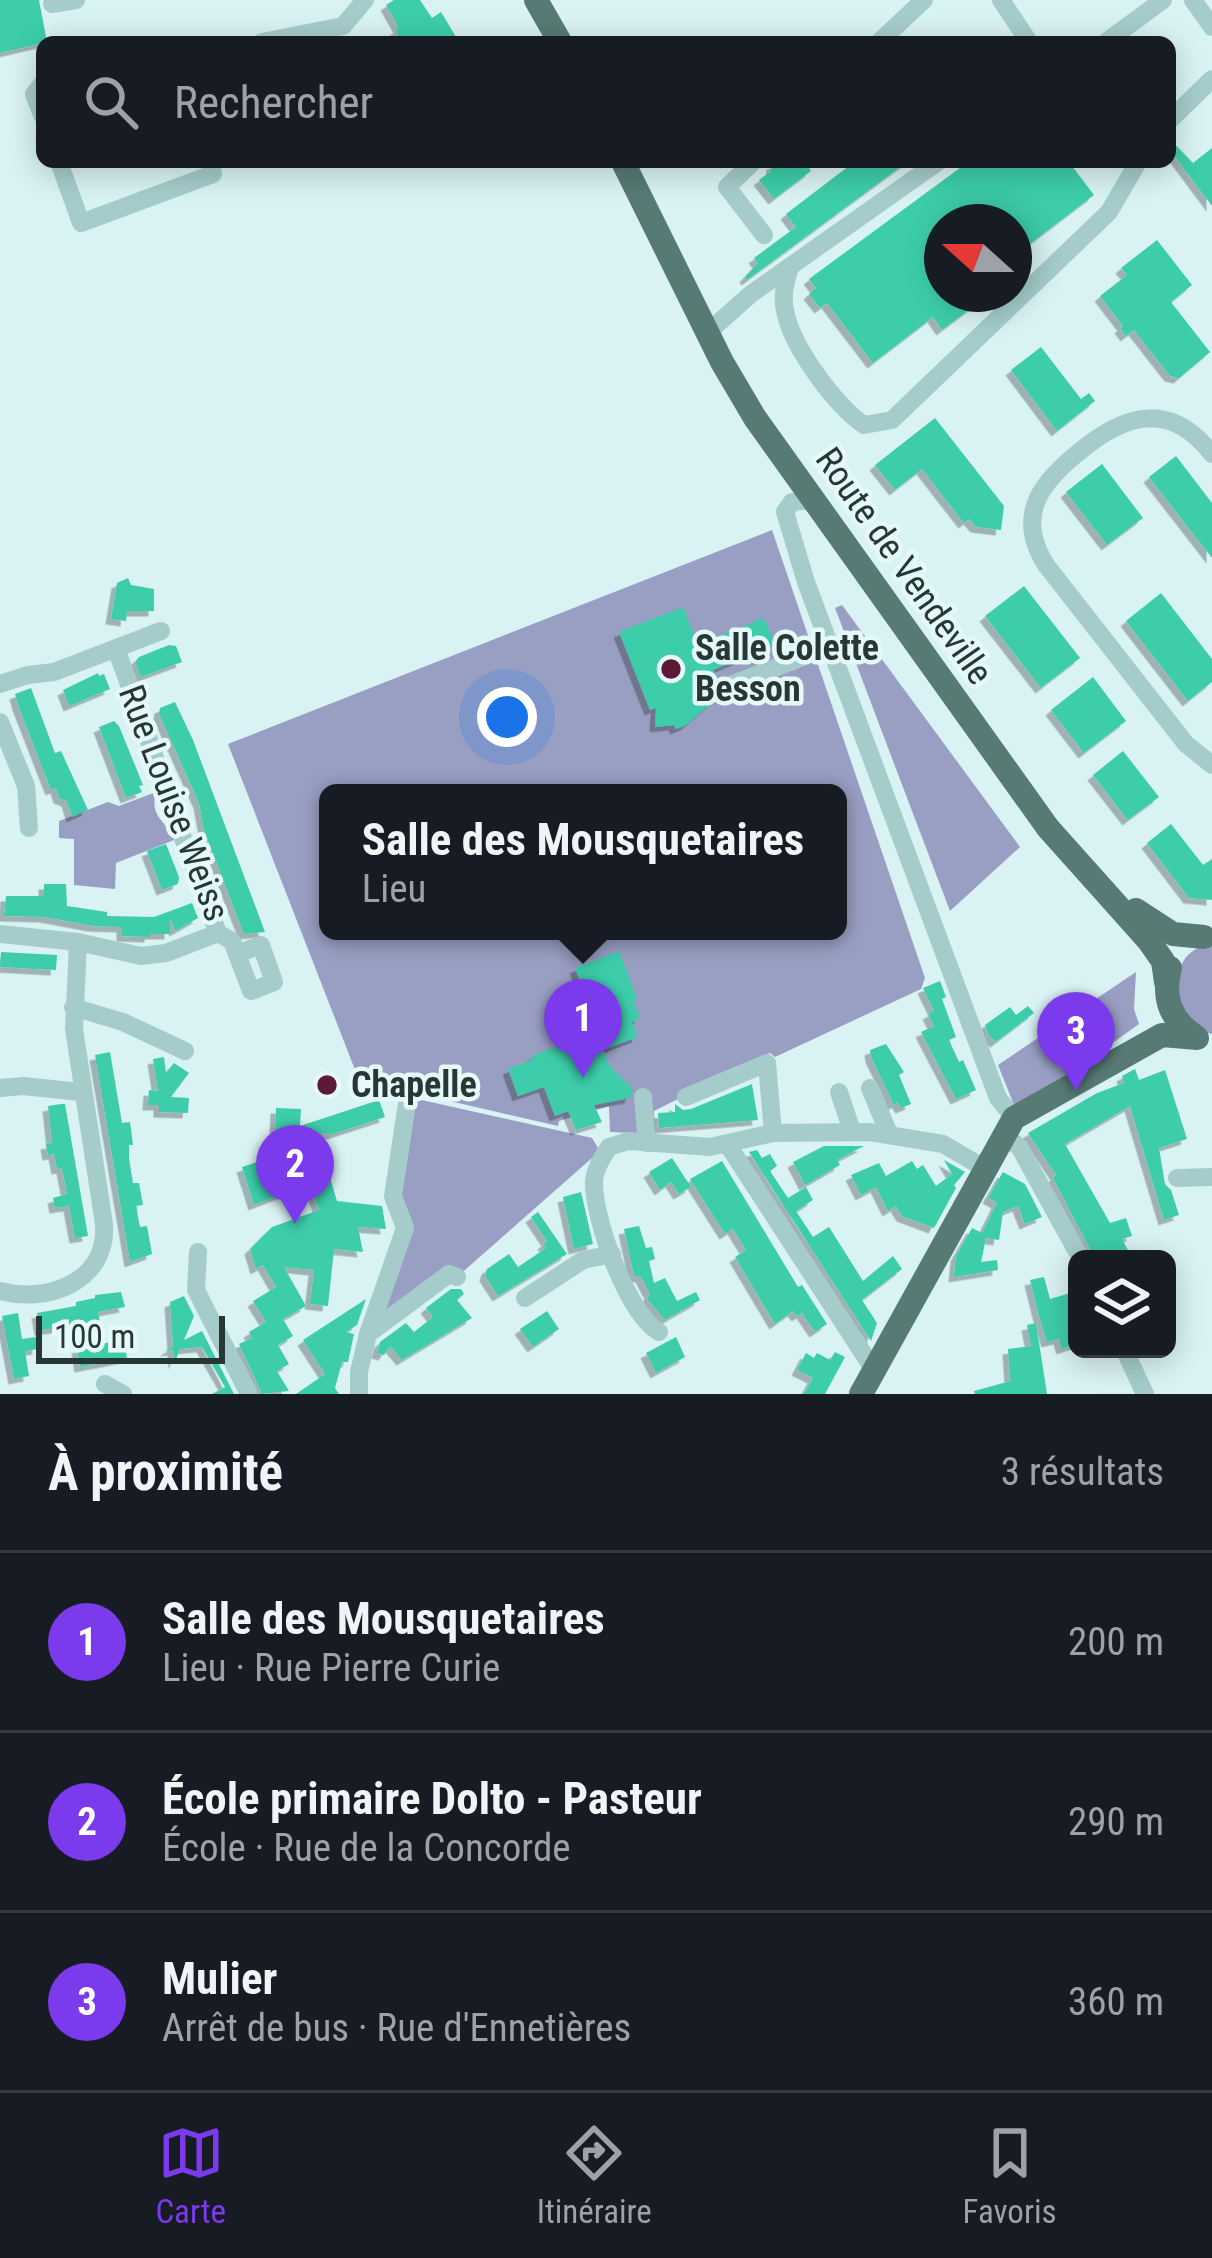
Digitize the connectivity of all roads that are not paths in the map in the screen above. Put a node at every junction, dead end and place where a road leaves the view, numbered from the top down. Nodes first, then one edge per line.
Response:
1 (76, 0) edge
2 (365, 0) edge
3 (536, 0) edge
4 (549, 0) edge
5 (924, 0) edge
6 (1001, 0) edge
7 (1163, 0) edge
8 (1193, 0) edge
9 (52, 4) dead end
10 (1212, 27) edge
11 (292, 36) edge
12 (557, 36) edge
13 (569, 36) edge
14 (885, 36) edge
15 (1025, 36) edge
16 (1114, 36) edge
17 (1212, 80) edge
18 (1176, 114) edge
19 (61, 168) edge
20 (211, 168) edge
21 (626, 168) edge
22 (637, 168) edge
23 (747, 168) edge
24 (930, 168) edge
25 (1130, 168) edge
26 (764, 235) dead end
27 (790, 267) junction
28 (711, 330) junction
29 (1212, 454) edge
30 (813, 500) junction
31 (161, 631) dead end
32 (828, 647) junction
33 (116, 649) junction
34 (0, 685) edge
35 (718, 690) dead end
36 (0, 722) edge
37 (1212, 765) edge
38 (29, 828) dead end
39 (218, 933) junction
40 (0, 934) edge
41 (1208, 936) edge
42 (78, 942) junction
43 (237, 954) dead end
44 (1166, 985) junction
45 (73, 1007) junction
46 (1206, 1042) edge
47 (185, 1051) dead end
48 (1079, 1080) junction
49 (0, 1088) edge
50 (870, 1088) dead end
51 (81, 1092) junction
52 (838, 1092) dead end
53 (408, 1097) dead end
54 (643, 1097) dead end
55 (686, 1097) dead end
56 (1008, 1126) junction
57 (852, 1131) junction
58 (773, 1132) junction
59 (890, 1134) junction
60 (647, 1143) junction
61 (728, 1145) junction
62 (984, 1168) junction
63 (1212, 1177) edge
64 (1177, 1178) dead end
65 (1076, 1250) edge
66 (198, 1252) dead end
67 (612, 1254) junction
68 (457, 1277) dead end
69 (0, 1291) edge
70 (525, 1298) dead end
71 (659, 1331) dead end
72 (368, 1334) junction
73 (1128, 1358) edge
74 (874, 1370) junction
75 (249, 1394) edge
76 (358, 1394) edge
77 (861, 1394) edge
78 (1145, 1394) edge

1 - 9 street
2 - 11 street
3 - 12 main road
4 - 13 main road
5 - 14 street
6 - 15 street
7 - 16 street
8 - 10 street
17 - 18 street
19 - 20 street
21 - 28 main road, Route de Vendeville
22 - 28 main road, Route de Vendeville
23 - 26 street
24 - 27 street
25 - 27 street
27 - 28 street
28 - 30 main road, Route de Vendeville
28 - 41 main road, Route de Vendeville
29 - 37 street
30 - 32 street
30 - 44 main road, Route de Vendeville
31 - 33 street
32 - 35 street
32 - 56 street
33 - 34 street
33 - 39 street, Rue Louise Weiss
36 - 38 street
39 - 42 street
39 - 43 street, Rue Louise Weiss
40 - 42 street
41 - 44 main road
42 - 45 street
44 - 46 main road, Route de Vendeville
44 - 48 main road
45 - 47 street
45 - 51 street
46 - 48 main road
48 - 56 main road
49 - 51 street
50 - 59 street
51 - 69 street
52 - 57 street
53 - 72 street
54 - 60 street
55 - 58 street
56 - 62 main road
56 - 65 street
57 - 58 street
57 - 59 street
58 - 61 street
59 - 62 street
60 - 61 street
60 - 67 street
61 - 74 street
62 - 74 main road
63 - 64 street
66 - 75 street
67 - 70 street
67 - 71 street
68 - 72 street
72 - 76 street
73 - 78 street
74 - 77 main road

